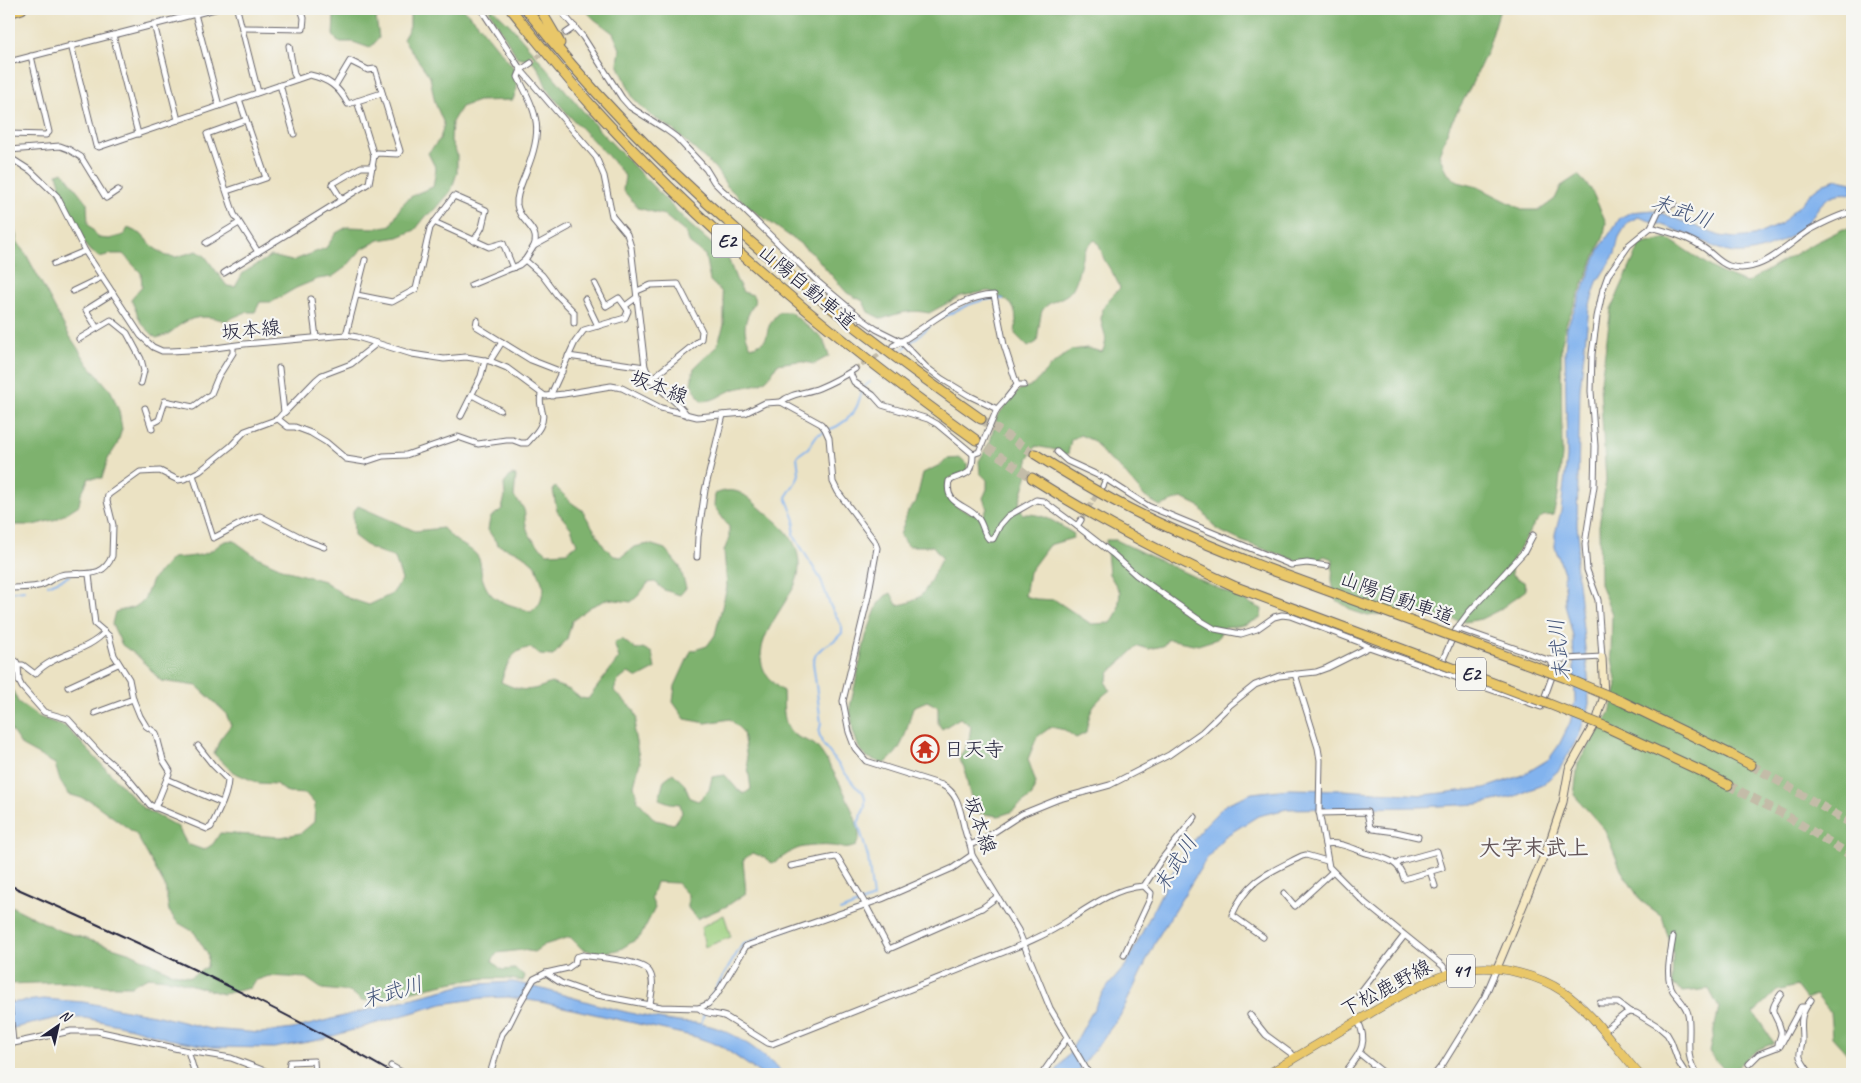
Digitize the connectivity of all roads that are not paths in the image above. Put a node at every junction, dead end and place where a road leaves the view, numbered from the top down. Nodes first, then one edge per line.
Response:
1 (22, 9) edge
2 (215, 9) edge
3 (237, 9) edge
4 (302, 9) edge
5 (481, 9) edge
6 (504, 9) edge
7 (511, 9) edge
8 (526, 9) edge
9 (540, 9) edge
10 (559, 9) edge
11 (9, 13) edge
12 (195, 14) junction
13 (154, 24) junction
14 (575, 26) junction
15 (242, 28) junction
16 (566, 34) tunnel mouth
17 (113, 35) junction
18 (71, 45) junction
19 (289, 46) dead end
20 (31, 56) junction
21 (9, 62) edge
22 (531, 63) tunnel mouth
23 (521, 70) junction
24 (297, 79) junction
25 (280, 85) junction
26 (335, 86) junction
27 (258, 92) junction
28 (382, 92) junction
29 (239, 99) junction
30 (357, 102) junction
31 (590, 104) junction
32 (219, 106) junction
33 (178, 120) junction
34 (246, 120) junction
35 (9, 134) edge
36 (138, 134) junction
37 (294, 134) dead end
38 (9, 150) edge
39 (374, 156) junction
40 (9, 157) edge
41 (373, 167) junction
42 (674, 171) junction
43 (118, 190) dead end
44 (227, 191) junction
45 (342, 200) junction
46 (1674, 204) dead end
47 (1852, 212) edge
48 (434, 222) junction
49 (240, 223) junction
50 (1651, 226) junction
51 (569, 227) dead end
52 (474, 241) junction
53 (206, 243) dead end
54 (534, 246) junction
55 (85, 251) junction
56 (258, 252) junction
57 (365, 260) dead end
58 (525, 260) junction
59 (54, 264) dead end
60 (513, 268) junction
61 (224, 273) dead end
62 (102, 277) junction
63 (595, 284) dead end
64 (471, 285) dead end
65 (73, 291) dead end
66 (113, 293) junction
67 (637, 294) junction
68 (357, 295) junction
69 (311, 299) dead end
70 (585, 299) dead end
71 (625, 306) junction
72 (477, 320) dead end
73 (574, 323) dead end
74 (598, 326) junction
75 (97, 328) junction
76 (346, 335) junction
77 (316, 337) junction
78 (79, 339) dead end
79 (502, 342) junction
80 (376, 344) junction
81 (905, 345) junction
82 (233, 346) junction
83 (894, 346) tunnel mouth
84 (568, 356) junction
85 (488, 361) junction
86 (644, 367) junction
87 (280, 368) dead end
88 (855, 369) tunnel mouth
89 (562, 372) junction
90 (850, 373) junction
91 (650, 380) junction
92 (141, 383) dead end
93 (1017, 384) junction
94 (1024, 384) dead end
95 (472, 395) junction
96 (541, 395) junction
97 (552, 396) junction
98 (781, 402) junction
99 (145, 408) dead end
100 (996, 409) junction
101 (500, 410) dead end
102 (284, 412) junction
103 (687, 415) junction
104 (723, 415) junction
105 (461, 416) dead end
106 (278, 419) junction
107 (982, 419) tunnel mouth
108 (976, 440) tunnel mouth
109 (1057, 452) dead end
110 (973, 454) junction
111 (1035, 454) tunnel mouth
112 (192, 475) junction
113 (1032, 478) tunnel mouth
114 (1106, 478) junction
115 (1103, 486) tunnel mouth
116 (1080, 520) tunnel mouth
117 (1077, 526) junction
118 (1533, 535) dead end
119 (324, 547) dead end
120 (697, 557) dead end
121 (1327, 566) dead end
122 (89, 575) junction
123 (9, 588) edge
124 (1458, 628) junction
125 (105, 632) junction
126 (1370, 647) junction
127 (1602, 656) junction
128 (9, 659) edge
129 (1551, 660) junction
130 (118, 664) junction
131 (18, 665) junction
132 (1438, 671) junction
133 (1295, 674) junction
134 (68, 687) dead end
135 (133, 699) junction
136 (95, 713) dead end
137 (198, 746) dead end
138 (1751, 765) tunnel mouth
139 (167, 779) junction
140 (1728, 785) tunnel mouth
141 (222, 803) junction
142 (155, 808) junction
143 (1319, 812) junction
144 (1195, 817) dead end
145 (1418, 837) dead end
146 (972, 844) junction
147 (1324, 844) junction
148 (972, 855) junction
149 (1327, 861) junction
150 (1396, 865) junction
151 (791, 866) dead end
152 (1430, 871) junction
153 (1332, 872) junction
154 (1144, 886) junction
155 (1435, 886) dead end
156 (1284, 893) dead end
157 (997, 897) junction
158 (864, 903) junction
159 (1263, 936) dead end
160 (1404, 936) junction
161 (1673, 937) dead end
162 (1024, 944) junction
163 (1124, 955) dead end
164 (1496, 968) junction
165 (546, 973) junction
166 (1448, 974) junction
167 (1360, 994) dead end
168 (1781, 994) dead end
169 (1811, 1000) dead end
170 (9, 1001) edge
171 (1600, 1003) dead end
172 (650, 1004) junction
173 (1806, 1007) junction
174 (702, 1011) junction
175 (1630, 1012) junction
176 (1250, 1015) dead end
177 (1358, 1021) junction
178 (1605, 1030) junction
179 (1069, 1040) junction
180 (11, 1041) edge
181 (1778, 1047) junction
182 (188, 1051) junction
183 (1359, 1054) junction
184 (1296, 1057) junction
185 (1749, 1064) dead end
186 (391, 1066) dead end
187 (195, 1074) edge
188 (272, 1074) edge
189 (288, 1074) edge
190 (315, 1074) edge
191 (405, 1074) edge
192 (490, 1074) edge
193 (1042, 1074) edge
194 (1089, 1074) edge
195 (1268, 1074) edge
196 (1344, 1074) edge
197 (1385, 1074) edge
198 (1435, 1074) edge
199 (1640, 1074) edge
200 (1686, 1074) edge
201 (1697, 1074) edge
202 (1810, 1074) edge

1 - 11 highway
2 - 12 street
3 - 15 street
4 - 15 street
5 - 23 street
6 - 31 highway
7 - 31 highway, 山陽自動車道 / E2
8 - 42 highway, 山陽自動車道 / E2
9 - 42 highway
10 - 14 street
12 - 13 street
12 - 32 street
13 - 17 street
13 - 33 street
14 - 16 street
14 - 81 street
15 - 27 street
17 - 18 street
17 - 36 street
18 - 20 street
18 - 36 street
19 - 24 street
20 - 21 street
20 - 35 street
22 - 23 street
23 - 54 street
23 - 67 street
24 - 25 street
24 - 26 street
25 - 27 street
25 - 37 street
26 - 28 street
26 - 30 street
27 - 29 street
28 - 30 street
28 - 39 street
29 - 32 street
29 - 34 street
30 - 39 street
31 - 108 highway, 山陽自動車道 / E2
32 - 33 street
33 - 36 street
34 - 44 street
34 - 44 street
38 - 43 street
39 - 41 street
40 - 55 street, 坂本線
41 - 45 street
41 - 45 street
42 - 107 highway, 山陽自動車道 / E2
44 - 49 street
45 - 56 street
46 - 50 street
47 - 50 street
48 - 52 street
48 - 52 street
48 - 68 street
49 - 53 street
49 - 56 street
50 - 127 street
51 - 54 street
52 - 60 street
54 - 58 street
55 - 59 street
55 - 62 street, 坂本線
56 - 61 street
57 - 68 street
58 - 60 street
58 - 73 street
60 - 64 street
62 - 65 street
62 - 66 street, 坂本線
63 - 71 street
66 - 75 street
66 - 82 street, 坂本線
67 - 71 street
67 - 86 street
67 - 91 street
68 - 76 street
69 - 77 street
70 - 74 street
71 - 74 street
72 - 79 street
74 - 84 street
75 - 78 street
75 - 92 street
76 - 77 street, 坂本線
76 - 80 street, 坂本線
77 - 82 street, 坂本線
79 - 85 street
79 - 89 street
80 - 85 street, 坂本線
80 - 102 street
81 - 83 street
81 - 93 street
81 - 100 street
82 - 99 street
84 - 86 street
84 - 89 street
85 - 95 street
85 - 96 street, 坂本線
86 - 91 street
87 - 102 street
88 - 90 street
89 - 97 street
90 - 98 street
90 - 110 street
91 - 103 street
93 - 94 street
93 - 100 street
95 - 101 street
95 - 105 street
96 - 97 street, 坂本線
96 - 106 street
97 - 103 street, 坂本線
98 - 104 street, 坂本線
98 - 146 street, 坂本線
100 - 110 street
102 - 106 street
103 - 104 street, 坂本線
104 - 120 street
106 - 112 street
109 - 114 street
110 - 117 street
111 - 138 highway, 山陽自動車道 / E2, bridge
112 - 119 street
112 - 122 street
113 - 140 highway, E2, bridge
114 - 115 street
114 - 121 street
116 - 117 street
117 - 126 street
118 - 124 street
122 - 123 street
122 - 125 street
124 - 129 street
124 - 132 street
125 - 130 street
125 - 131 street
126 - 132 street
126 - 133 street
127 - 129 street
127 - 164 street
128 - 131 street
129 - 132 street
130 - 134 street
130 - 135 street
131 - 142 street
133 - 143 street
133 - 146 street
135 - 136 street
135 - 139 street
137 - 141 street
139 - 141 street
139 - 142 street
141 - 142 street
143 - 145 street
143 - 147 street
144 - 154 street
146 - 148 street, 坂本線
147 - 149 street
147 - 150 street
148 - 157 street, 坂本線
148 - 158 street
149 - 153 street
149 - 159 street
150 - 152 street
150 - 152 street
151 - 158 street
152 - 155 street
153 - 156 street
153 - 160 street
154 - 162 street
154 - 163 street
157 - 158 street
157 - 162 street, 坂本線
158 - 174 street
160 - 166 street
160 - 167 street
161 - 201 street
162 - 174 street
162 - 179 street, 坂本線
164 - 166 main road, 下松鹿野線 / 41
164 - 178 main road, 下松鹿野線 / 41
164 - 198 street
165 - 172 street
165 - 172 street
165 - 192 street
166 - 177 main road, 下松鹿野線 / 41
168 - 181 street
169 - 173 street
170 - 180 street
171 - 175 street
172 - 174 street
173 - 181 street
173 - 202 street
175 - 178 street
175 - 200 street
176 - 184 street
177 - 183 street
177 - 184 main road, 下松鹿野線 / 41
178 - 199 main road, 下松鹿野線 / 41
179 - 193 street
179 - 194 street, 坂本線
180 - 182 street
181 - 185 street
182 - 187 street
182 - 188 street
183 - 196 street
183 - 197 street
184 - 195 main road, 下松鹿野線 / 41
186 - 191 street
189 - 190 street

